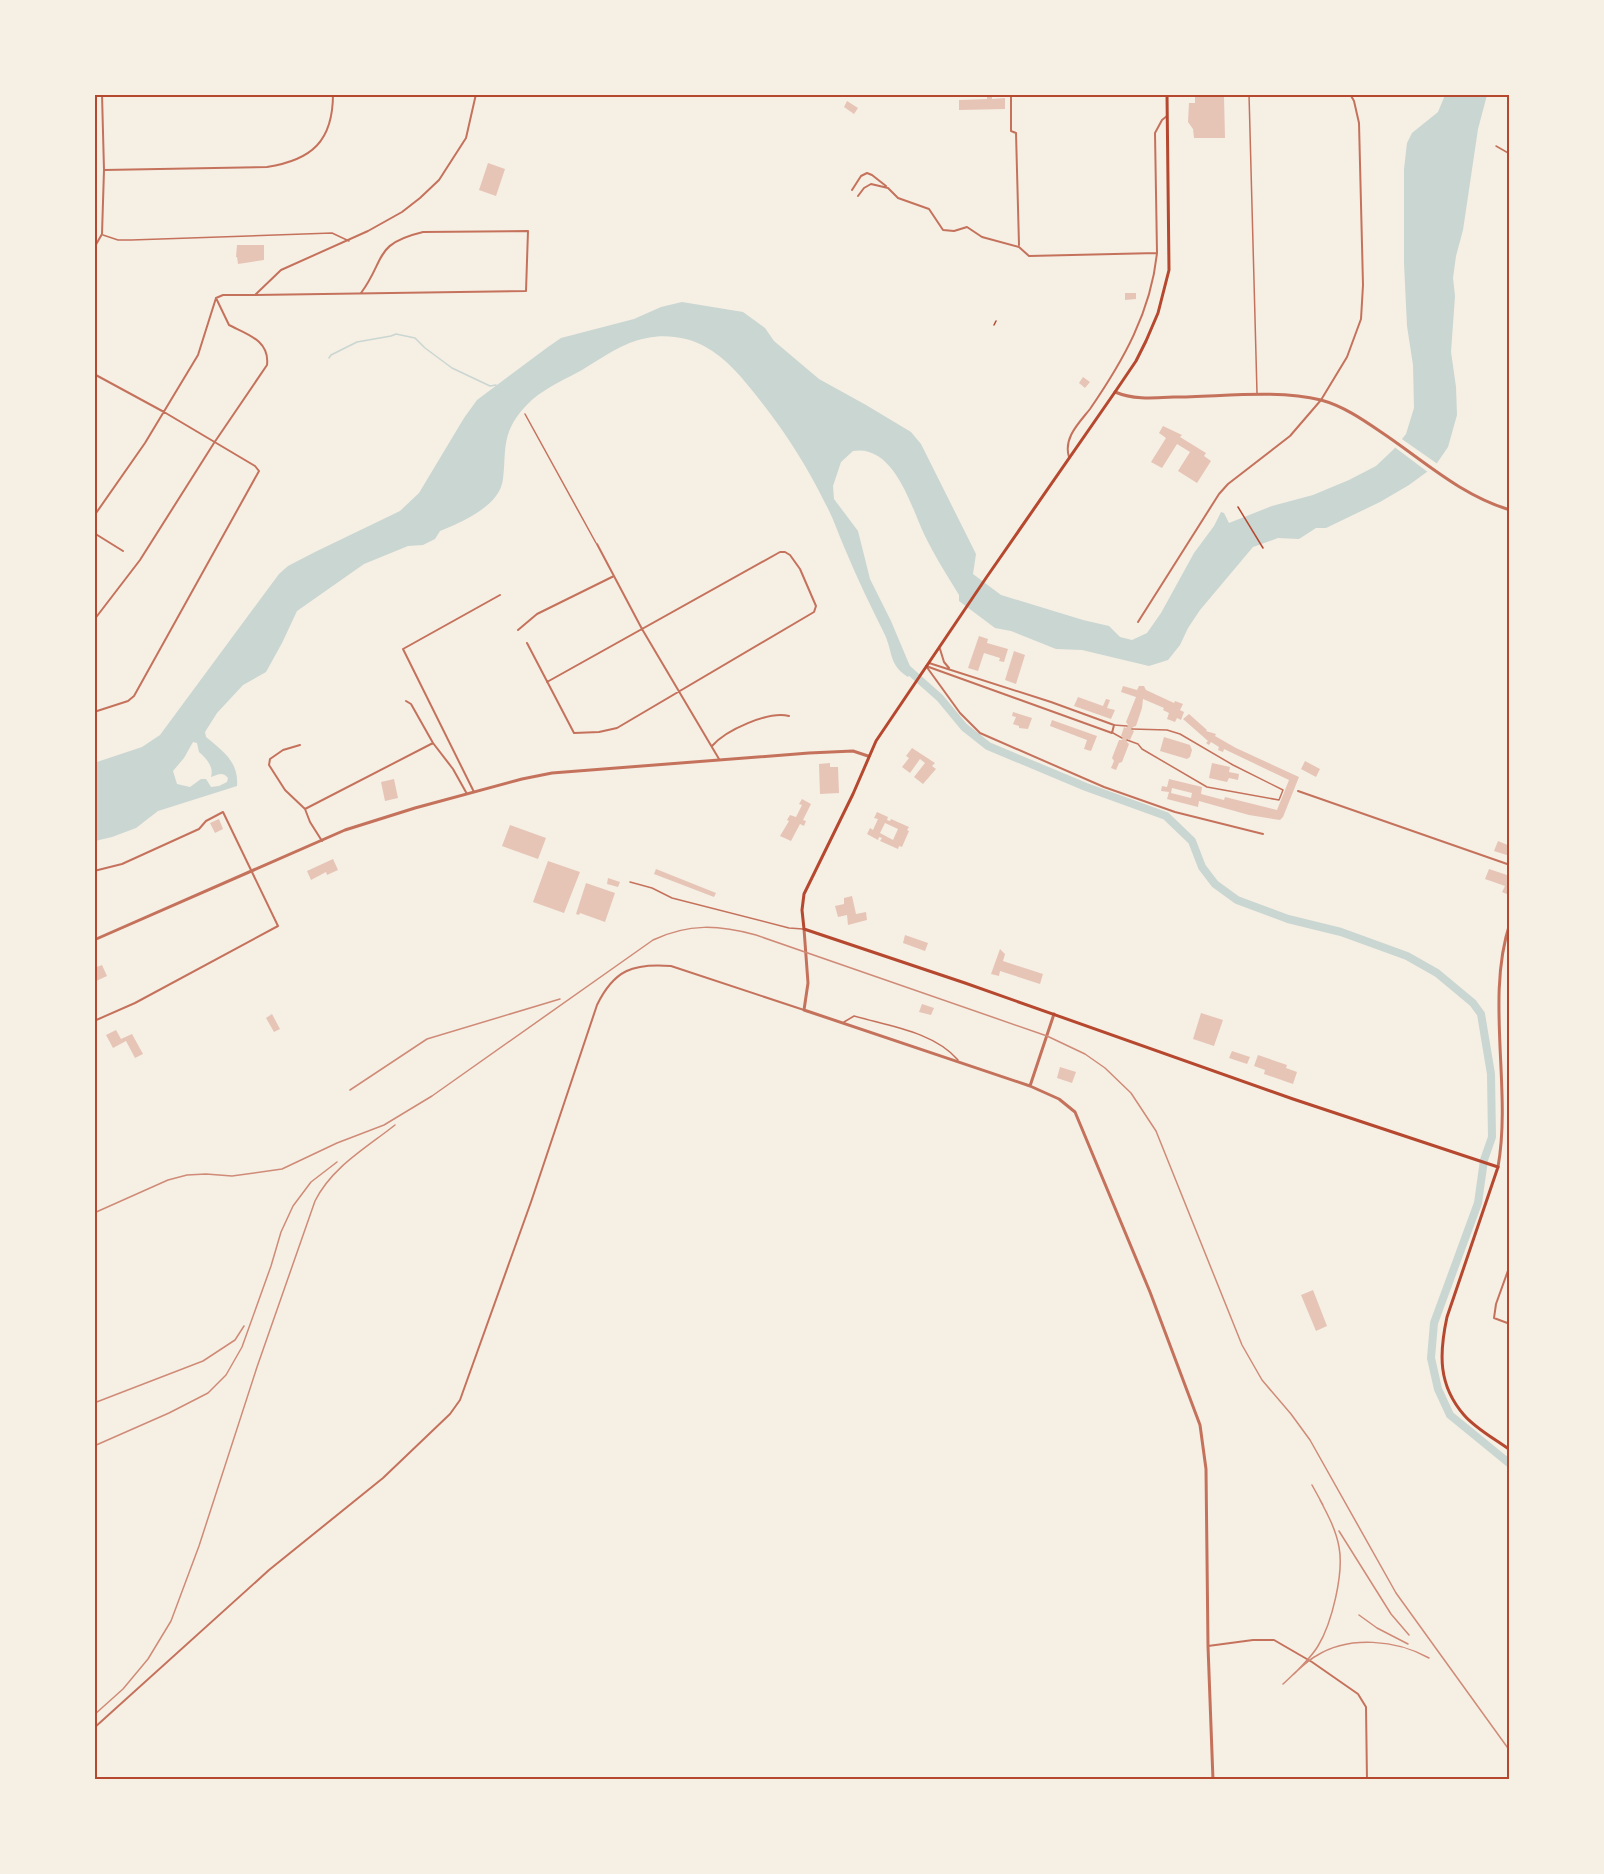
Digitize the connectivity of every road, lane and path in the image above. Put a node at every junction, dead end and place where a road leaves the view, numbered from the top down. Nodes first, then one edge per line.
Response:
1 (102, 94) edge
2 (333, 94) edge
3 (476, 94) edge
4 (1011, 94) edge
5 (1167, 94) edge
6 (1249, 94) edge
7 (1350, 94) edge
8 (1167, 116) junction
9 (1496, 146) dead end
10 (1509, 154) edge
11 (104, 170) junction
12 (888, 188) junction
13 (852, 190) dead end
14 (858, 196) dead end
15 (102, 234) junction
16 (349, 241) junction
17 (1019, 246) junction
18 (94, 248) edge
19 (1157, 253) junction
20 (361, 292) junction
21 (255, 295) junction
22 (216, 298) junction
23 (996, 321) dead end
24 (994, 325) dead end
25 (95, 375) edge
26 (1115, 392) junction
27 (1257, 395) junction
28 (1321, 400) junction
29 (164, 412) junction
30 (525, 414) dead end
31 (214, 443) junction
32 (1069, 459) junction
33 (1238, 507) dead end
34 (1509, 510) edge
35 (94, 516) edge
36 (94, 533) edge
37 (597, 544) joint
38 (1263, 548) dead end
39 (123, 551) dead end
40 (614, 576) junction
41 (500, 595) dead end
42 (94, 621) edge
43 (1137, 622) dead end
44 (642, 629) junction
45 (518, 630) dead end
46 (527, 643) dead end
47 (939, 648) junction
48 (927, 665) junction
49 (951, 669) junction
50 (548, 682) junction
51 (679, 690) junction
52 (406, 701) dead end
53 (1068, 708) junction
54 (94, 712) edge
55 (1065, 715) junction
56 (789, 716) dead end
57 (1114, 725) junction
58 (1127, 726) dead end
59 (1132, 729) dead end
60 (1112, 733) junction
61 (1122, 738) dead end
62 (1127, 740) dead end
63 (433, 742) junction
64 (300, 745) dead end
65 (712, 746) junction
66 (868, 756) junction
67 (719, 759) junction
68 (1298, 791) dead end
69 (474, 792) junction
70 (467, 794) junction
71 (305, 809) junction
72 (1263, 834) dead end
73 (322, 841) junction
74 (1509, 865) edge
75 (94, 871) edge
76 (253, 871) junction
77 (630, 882) dead end
78 (1509, 923) edge
79 (804, 929) junction
80 (94, 940) edge
81 (804, 1010) junction
82 (1054, 1014) junction
83 (94, 1021) edge
84 (843, 1023) junction
85 (960, 1063) junction
86 (1030, 1086) junction
87 (1498, 1167) junction
88 (1509, 1265) edge
89 (1509, 1324) edge
90 (1509, 1450) edge
91 (1208, 1646) junction
92 (94, 1728) edge
93 (1213, 1779) edge
94 (1367, 1779) edge

1 - 11 street
2 - 11 street
3 - 16 street
4 - 17 street
5 - 8 main road
6 - 27 lane
7 - 28 street
8 - 19 street
8 - 26 main road
9 - 10 lane
11 - 15 street
12 - 13 street
12 - 14 street
12 - 17 street
15 - 16 lane
15 - 18 street
16 - 21 street
17 - 19 street
19 - 32 street
20 - 20 street
20 - 21 street
21 - 22 street
22 - 29 street
22 - 31 street
23 - 24 path
25 - 29 street
26 - 27 street
26 - 32 main road
27 - 28 street
28 - 34 street
28 - 43 street
29 - 31 street
29 - 35 street
30 - 37 lane
31 - 42 street
31 - 54 street
32 - 47 main road
33 - 38 path
36 - 39 street
37 - 40 street
40 - 44 street
40 - 45 street
41 - 69 street
44 - 50 street
44 - 51 street
44 - 51 street
46 - 50 street
47 - 48 main road
47 - 49 street
48 - 49 street
48 - 55 street
48 - 66 main road
48 - 72 street
49 - 53 street
50 - 51 street
51 - 65 street
52 - 63 street
53 - 55 lane
53 - 57 street
55 - 60 street
56 - 65 street
57 - 58 lane
57 - 60 street
59 - 62 lane
60 - 61 lane
63 - 70 street
63 - 71 street
64 - 71 street
65 - 67 street
66 - 67 street
66 - 79 main road
67 - 69 street
68 - 74 street
69 - 70 street
70 - 73 street
71 - 73 street
73 - 76 street
75 - 76 street
76 - 80 street
76 - 83 street
77 - 79 lane
78 - 87 street
79 - 81 street
79 - 82 main road
81 - 84 street
81 - 92 street
82 - 86 street
82 - 87 main road
84 - 85 street
84 - 85 lane
85 - 86 street
86 - 91 street
87 - 90 main road
88 - 89 street
91 - 93 street
91 - 94 street

